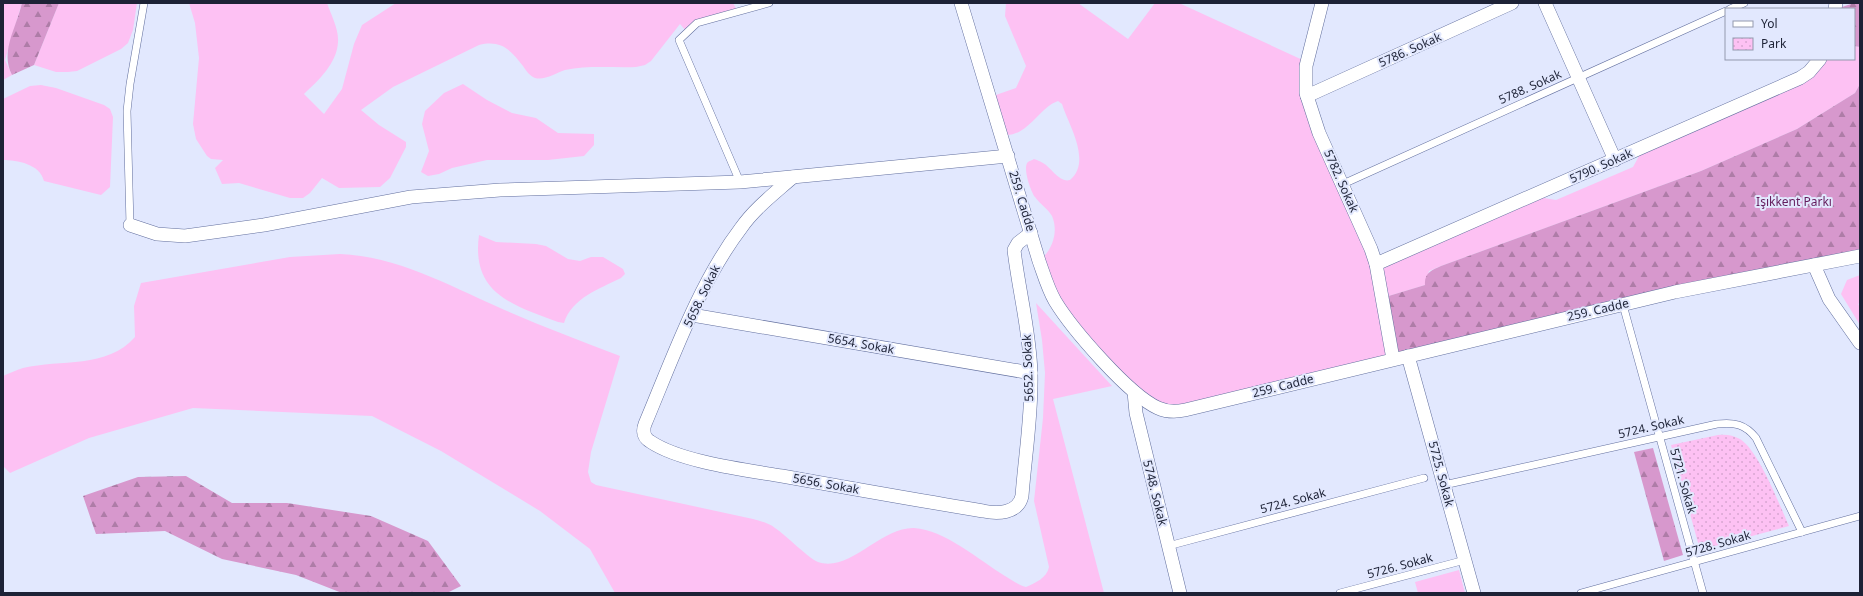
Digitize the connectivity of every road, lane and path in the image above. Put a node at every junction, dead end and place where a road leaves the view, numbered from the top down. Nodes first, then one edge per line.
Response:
1 (144, 3) edge
2 (769, 3) edge
3 (962, 3) edge
4 (1322, 3) edge
5 (1512, 3) edge
6 (1545, 3) edge
7 (1744, 3) edge
8 (1732, 8) edge
9 (1725, 11) edge
10 (1819, 60) edge
11 (1579, 77) junction
12 (1307, 96) junction
13 (1008, 156) junction
14 (1615, 160) junction
15 (793, 177) junction
16 (740, 182) junction
17 (1342, 184) junction
18 (130, 225) joint
19 (1031, 233) junction
20 (1860, 256) edge
21 (1376, 264) junction
22 (1814, 265) junction
23 (1623, 305) junction
24 (692, 315) junction
25 (1860, 343) edge
26 (1408, 356) junction
27 (1393, 359) junction
28 (1031, 373) junction
29 (1134, 392) junction
30 (644, 435) joint
31 (1659, 437) junction
32 (1424, 478) dead end
33 (1444, 485) junction
34 (1013, 508) joint
35 (1860, 516) edge
36 (1802, 532) junction
37 (1168, 546) junction
38 (1465, 560) junction
39 (1694, 562) junction
40 (1180, 593) edge
41 (1340, 593) edge
42 (1474, 593) edge
43 (1581, 593) edge
44 (1703, 593) edge

1 - 18 lane
2 - 16 lane
3 - 13 street, 259. Cadde
4 - 12 street, 5782. Sokak
5 - 12 street, 5786. Sokak
6 - 11 street
7 - 8 lane
9 - 11 lane, 5788. Sokak
10 - 14 street, 5790. Sokak
11 - 14 street
11 - 17 lane, 5788. Sokak
12 - 17 street, 5782. Sokak
13 - 15 street
13 - 19 street, 259. Cadde
14 - 21 street, 5790. Sokak
15 - 16 street
15 - 24 street, 5658. Sokak
16 - 18 street
17 - 21 street, 5782. Sokak
19 - 28 street, 5652. Sokak
19 - 29 street, 259. Cadde
20 - 22 street, 259. Cadde
21 - 27 street, 5782. Sokak
22 - 23 street, 259. Cadde
22 - 25 street
23 - 26 street, 259. Cadde
23 - 31 lane, 5721. Sokak
24 - 28 street, 5654. Sokak
24 - 30 street, 5658. Sokak
26 - 27 street, 259. Cadde
26 - 33 street, 5725. Sokak
27 - 29 street, 259. Cadde
28 - 34 street, 5652. Sokak
29 - 37 street, 5748. Sokak
30 - 34 street, 5656. Sokak
31 - 33 lane, 5724. Sokak
31 - 36 lane, 5724. Sokak
31 - 39 lane, 5721. Sokak
32 - 37 lane, 5724. Sokak
33 - 38 street, 5725. Sokak
35 - 36 lane, 5728. Sokak
36 - 39 lane, 5728. Sokak
37 - 40 street, 5748. Sokak
38 - 41 lane, 5726. Sokak
38 - 42 street, 5725. Sokak
39 - 43 lane, 5728. Sokak
39 - 44 lane, 5721. Sokak

